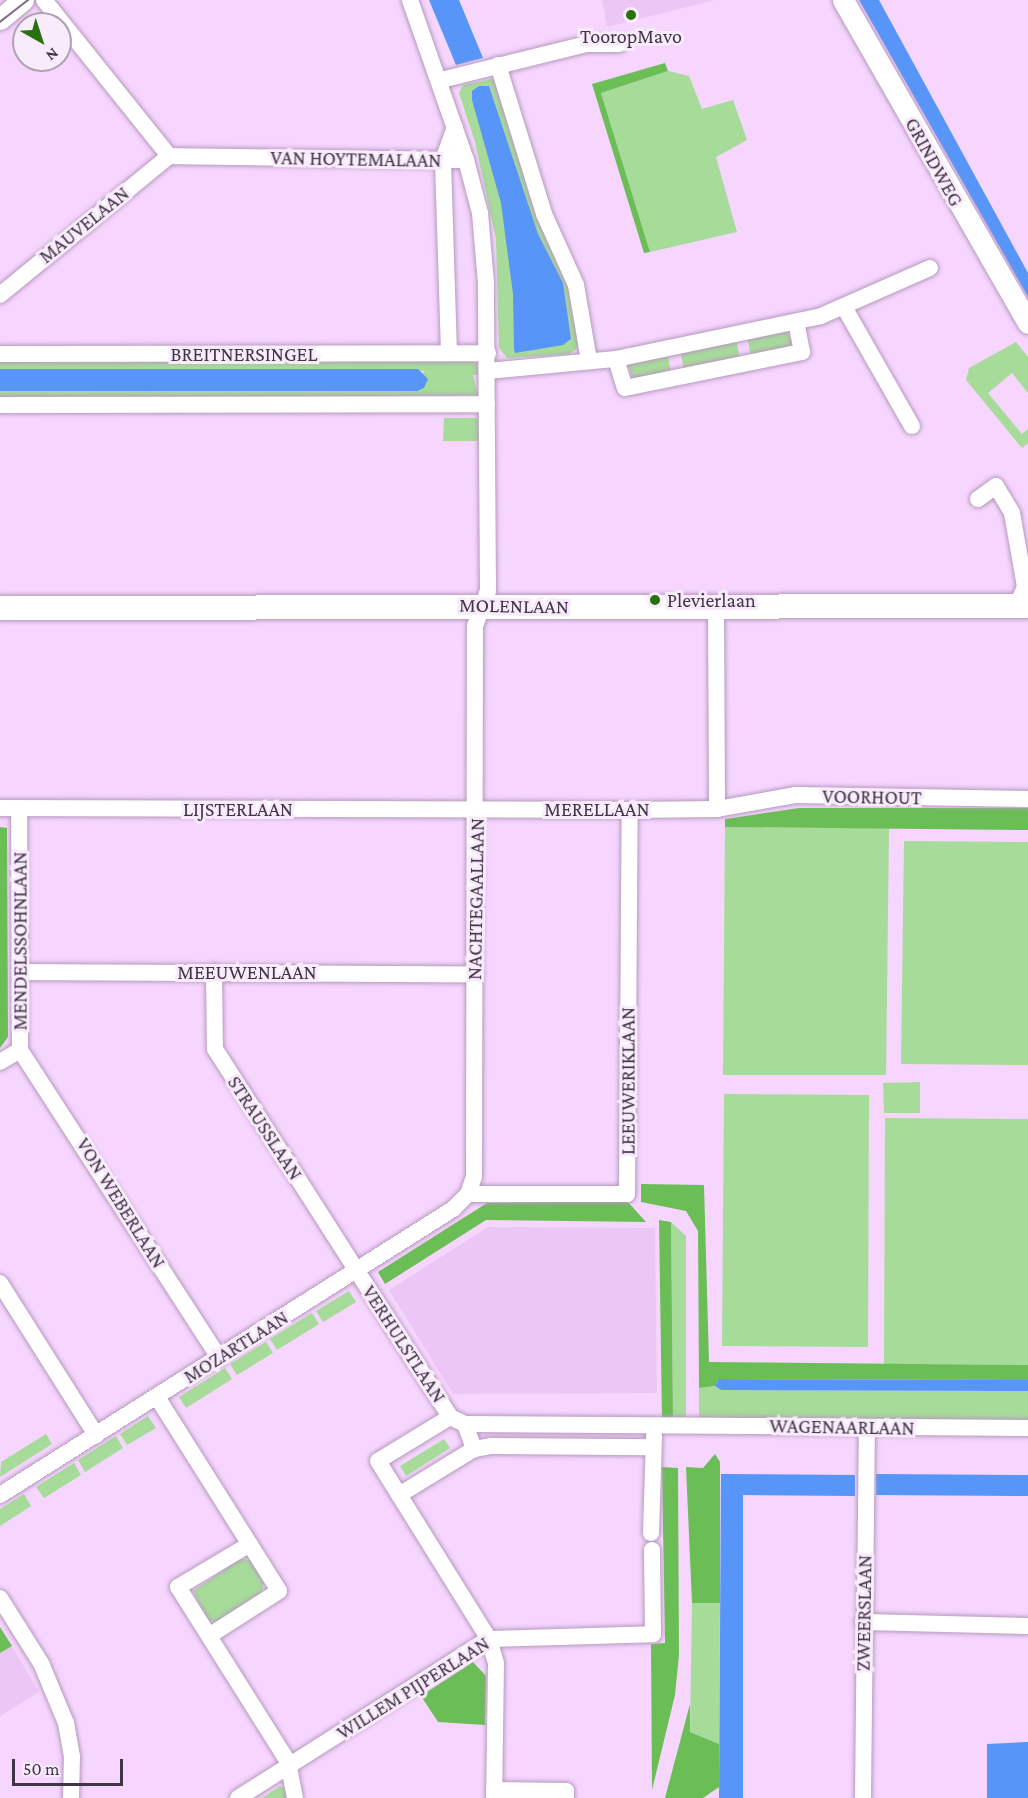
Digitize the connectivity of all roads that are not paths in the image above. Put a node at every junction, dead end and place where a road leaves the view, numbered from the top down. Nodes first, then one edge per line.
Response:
1 (23, 0) edge
2 (44, 0) edge
3 (410, 0) edge
4 (843, 0) edge
5 (0, 19) edge
6 (619, 44) dead end
7 (493, 66) junction
8 (449, 78) junction
9 (455, 127) junction
10 (169, 156) junction
11 (443, 160) junction
12 (466, 160) junction
13 (930, 268) dead end
14 (0, 295) edge
15 (844, 307) junction
16 (796, 322) junction
17 (1028, 323) edge
18 (449, 353) junction
19 (488, 353) junction
20 (0, 354) edge
21 (616, 359) junction
22 (589, 360) junction
23 (488, 371) junction
24 (487, 404) junction
25 (0, 405) edge
26 (912, 426) dead end
27 (978, 498) dead end
28 (482, 605) junction
29 (1022, 607) edge
30 (0, 608) edge
31 (716, 609) junction
32 (1028, 799) edge
33 (0, 808) edge
34 (19, 808) junction
35 (717, 808) junction
36 (477, 809) junction
37 (630, 810) junction
38 (20, 972) junction
39 (214, 972) junction
40 (475, 974) junction
41 (21, 1050) junction
42 (0, 1062) edge
43 (468, 1194) junction
44 (356, 1271) junction
45 (0, 1283) edge
46 (219, 1358) junction
47 (157, 1396) junction
48 (457, 1420) junction
49 (655, 1426) junction
50 (867, 1428) junction
51 (1028, 1428) edge
52 (96, 1435) junction
53 (653, 1447) junction
54 (474, 1449) junction
55 (0, 1495) edge
56 (399, 1495) junction
57 (250, 1544) junction
58 (0, 1598) edge
59 (863, 1622) junction
60 (1028, 1626) edge
61 (209, 1636) junction
62 (489, 1640) junction
63 (289, 1765) junction
64 (494, 1794) edge
65 (72, 1798) edge
66 (238, 1798) edge
67 (295, 1798) edge
68 (566, 1798) edge
69 (863, 1798) edge

1 - 5 street
2 - 10 street
3 - 8 street, NACHTEGAALLAAN
4 - 17 street, GRINDWEG
6 - 7 street
7 - 8 street
7 - 22 street
8 - 9 street, NACHTEGAALLAAN
9 - 11 street
9 - 12 street, NACHTEGAALLAAN
10 - 11 street, VAN HOYTEMALAAN
10 - 14 street, MAUVELAAN
11 - 12 street, VAN HOYTEMALAAN
11 - 18 street
12 - 19 street, NACHTEGAALLAAN
13 - 15 street
15 - 16 street
15 - 26 street
16 - 21 street
16 - 21 street
18 - 19 street, BREITNERSINGEL
18 - 20 street, BREITNERSINGEL
19 - 23 street, NACHTEGAALLAAN
21 - 22 street
22 - 23 street
23 - 24 street, NACHTEGAALLAAN
24 - 25 street
24 - 28 street, NACHTEGAALLAAN
27 - 29 street
28 - 30 main road, MOLENLAAN
28 - 31 main road, MOLENLAAN
28 - 36 street, NACHTEGAALLAAN
29 - 31 main road, MOLENLAAN
31 - 35 street
32 - 35 street, VOORHOUT
33 - 34 street, LIJSTERLAAN
34 - 36 street, LIJSTERLAAN
34 - 38 street, MENDELSSOHNLAAN
35 - 37 street, MERELLAAN
36 - 37 street, MERELLAAN
36 - 40 street, NACHTEGAALLAAN
37 - 43 street, LEEUWERIKLAAN
38 - 39 street, MEEUWENLAAN
38 - 41 street, MENDELSSOHNLAAN
39 - 40 street, MEEUWENLAAN
39 - 44 street, STRAUSSLAAN
40 - 43 street, NACHTEGAALLAAN
41 - 42 street, MENDELSSOHNLAAN
41 - 46 street, VON WEBERLAAN
43 - 44 street, MOZARTLAAN
44 - 46 street, MOZARTLAAN
44 - 48 street, VERHULSTLAAN
45 - 52 street
46 - 47 street, MOZARTLAAN
47 - 52 street, MOZARTLAAN
47 - 57 street
48 - 49 street, WAGENAARLAAN
48 - 54 street, VERHULSTLAAN
48 - 56 street, VERHULSTLAAN
49 - 50 street, WAGENAARLAAN
49 - 53 street
50 - 51 street, WAGENAARLAAN
50 - 59 street, ZWEERSLAAN
52 - 55 street, MOZARTLAAN
53 - 54 street
53 - 62 street, WILLEM PIJPERLAAN
54 - 56 street
56 - 62 street, VERHULSTLAAN
57 - 61 street
57 - 61 street
58 - 65 street
59 - 60 street
59 - 69 street, ZWEERSLAAN
61 - 63 street
62 - 63 street, WILLEM PIJPERLAAN
62 - 64 street, VERHULSTLAAN
63 - 66 street, WILLEM PIJPERLAAN
63 - 67 street
64 - 68 street

